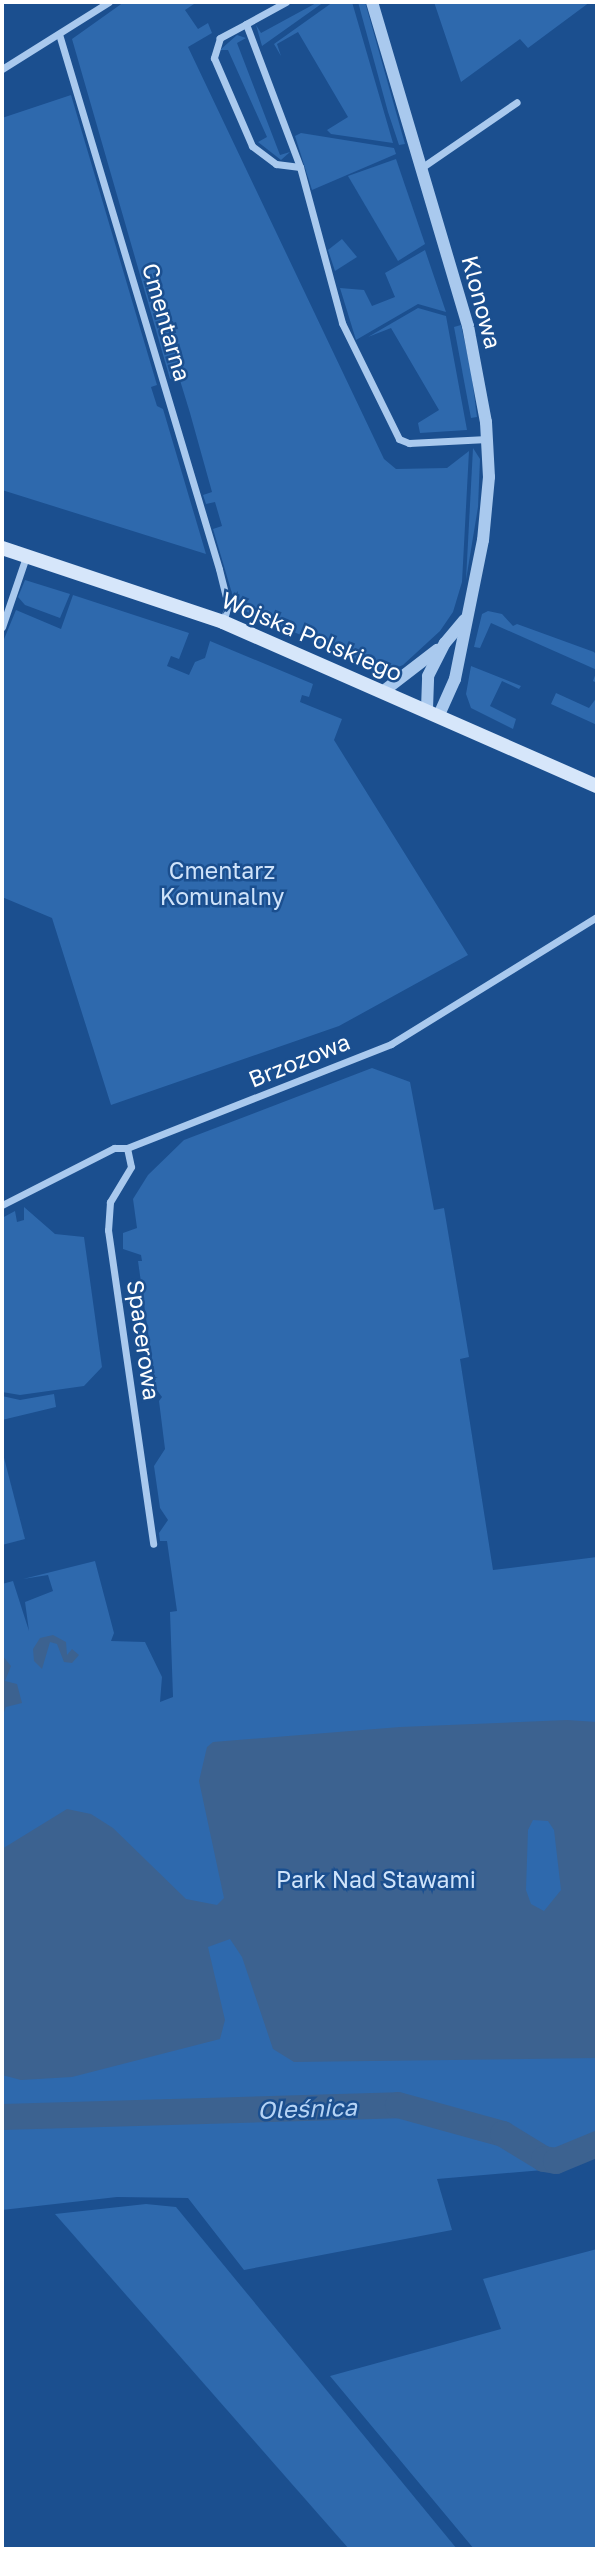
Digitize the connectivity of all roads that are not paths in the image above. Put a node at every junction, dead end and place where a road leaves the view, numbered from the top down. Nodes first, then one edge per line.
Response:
1 (109, 2) edge
2 (286, 2) edge
3 (372, 2) edge
4 (246, 24) junction
5 (59, 34) junction
6 (2, 69) edge
7 (517, 102) dead end
8 (300, 167) junction
9 (421, 168) junction
10 (487, 439) junction
11 (2, 548) edge
12 (26, 556) junction
13 (464, 620) junction
14 (223, 622) junction
15 (2, 627) edge
16 (444, 643) junction
17 (385, 690) junction
18 (433, 712) junction
19 (597, 786) edge
20 (596, 921) edge
21 (127, 1148) junction
22 (2, 1205) edge
23 (153, 1544) dead end

1 - 5 street
2 - 4 street
3 - 9 street, Klonowa
4 - 8 street
4 - 8 street
5 - 6 street
5 - 14 street, Cmentarna
7 - 9 street
8 - 10 street
9 - 10 street, Klonowa
10 - 13 street, Klonowa
11 - 12 main road, Wojska Polskiego
12 - 14 main road, Wojska Polskiego
12 - 15 street
13 - 16 street, Klonowa
13 - 18 street, Klonowa
14 - 17 main road, Wojska Polskiego
16 - 17 street, Klonowa
16 - 18 street, Klonowa
17 - 18 main road, Wojska Polskiego
18 - 19 main road, Wojska Polskiego
20 - 21 street, Brzozowa
21 - 22 street, Brzozowa
21 - 23 street, Spacerowa

